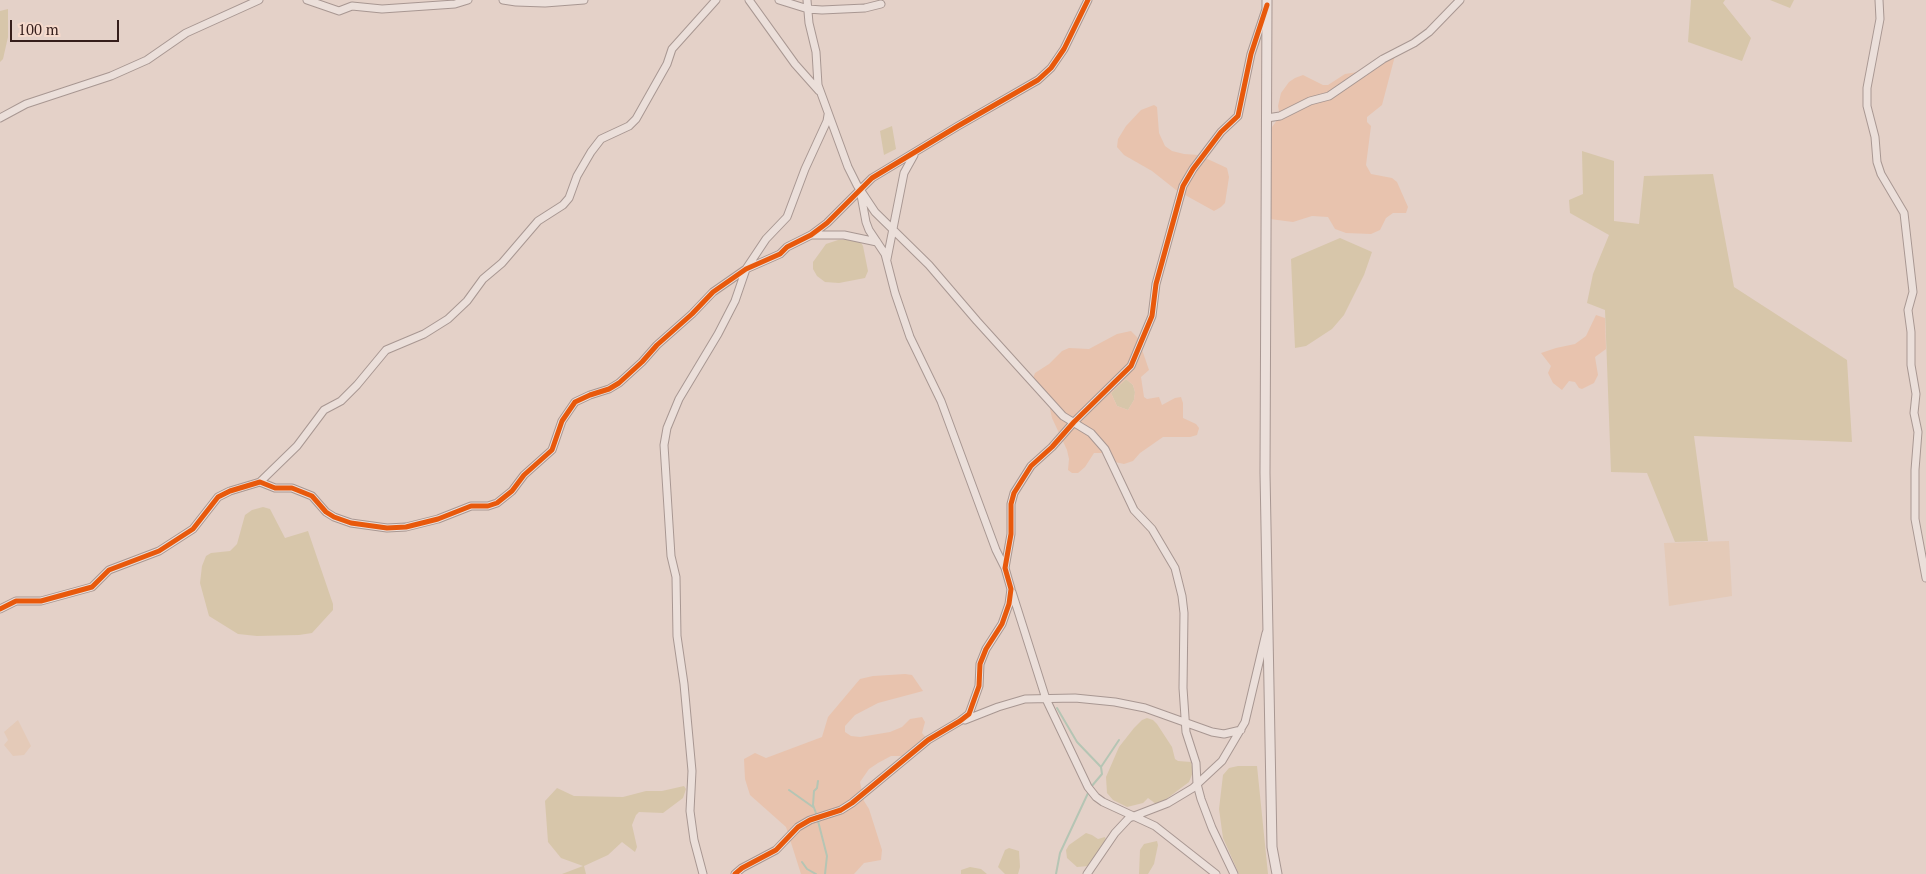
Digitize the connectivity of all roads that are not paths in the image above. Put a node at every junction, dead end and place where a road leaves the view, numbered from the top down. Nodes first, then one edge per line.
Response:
1 (258, 0) edge
2 (307, 0) edge
3 (468, 0) edge
4 (503, 0) edge
5 (584, 0) edge
6 (716, 0) edge
7 (749, 0) edge
8 (779, 0) edge
9 (807, 0) edge
10 (1088, 0) edge
11 (1460, 0) edge
12 (1879, 0) edge
13 (560, 1) edge
14 (1267, 3) edge
15 (881, 4) dead end
16 (808, 9) junction
17 (821, 94) junction
18 (828, 114) junction
19 (0, 118) edge
20 (1267, 118) junction
21 (916, 151) junction
22 (859, 189) junction
23 (892, 228) junction
24 (811, 235) junction
25 (877, 242) junction
26 (887, 260) junction
27 (746, 269) junction
28 (1074, 422) junction
29 (260, 482) junction
30 (1005, 568) junction
31 (1926, 578) edge
32 (1011, 589) junction
33 (0, 609) edge
34 (1268, 621) junction
35 (1046, 699) junction
36 (960, 722) junction
37 (1185, 722) junction
38 (1241, 730) junction
39 (1197, 784) junction
40 (1133, 816) junction
41 (703, 874) edge
42 (735, 874) edge
43 (1087, 874) edge
44 (1216, 874) edge
45 (1234, 874) edge
46 (1276, 874) edge

1 - 19 street
2 - 3 street
4 - 13 street
5 - 13 street
6 - 29 street
7 - 17 street
8 - 16 street
9 - 16 street
10 - 21 street
11 - 20 street
12 - 31 street
14 - 20 street
14 - 28 street
15 - 16 street
16 - 17 street
17 - 18 street
18 - 22 street
18 - 27 street
20 - 34 street
21 - 22 street
21 - 23 street
22 - 23 street
22 - 24 street
22 - 25 street
23 - 26 street
23 - 28 street
24 - 25 street
24 - 27 street
25 - 26 street
26 - 30 street
27 - 29 street
27 - 41 street
28 - 30 street
28 - 37 street
29 - 33 street
30 - 32 street
32 - 35 street
32 - 36 street
34 - 38 street
34 - 46 street
35 - 36 street
35 - 37 street
35 - 40 street
36 - 42 street
37 - 38 street
37 - 39 street
38 - 39 street
39 - 40 street
39 - 45 street
40 - 43 street
40 - 44 street

